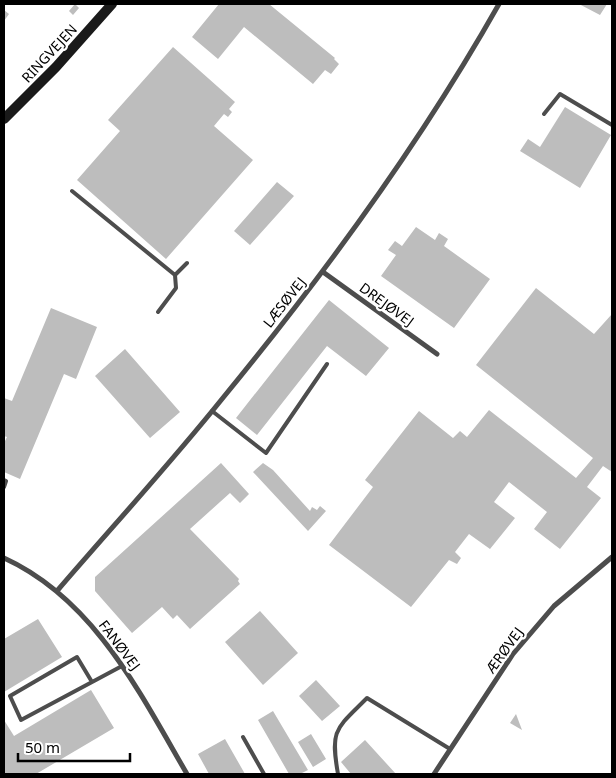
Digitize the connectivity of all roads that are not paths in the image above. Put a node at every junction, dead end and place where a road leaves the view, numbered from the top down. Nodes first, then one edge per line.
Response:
1 (112, 4) edge
2 (499, 4) edge
3 (544, 114) dead end
4 (4, 119) edge
5 (612, 125) edge
6 (72, 191) dead end
7 (187, 263) dead end
8 (322, 272) junction
9 (175, 275) junction
10 (158, 312) dead end
11 (437, 354) dead end
12 (327, 364) dead end
13 (212, 411) junction
14 (4, 480) edge
15 (4, 487) edge
16 (612, 557) edge
17 (4, 558) edge
18 (57, 591) junction
19 (122, 666) junction
20 (92, 682) junction
21 (243, 737) dead end
22 (450, 749) junction
23 (188, 774) edge
24 (264, 774) edge
25 (338, 774) edge
26 (434, 774) edge

1 - 4 main road, RINGVEJEN
2 - 8 street, LÆSØVEJ
3 - 5 lane
6 - 9 lane
7 - 9 lane
8 - 11 street, DREJØVEJ
8 - 13 street, LÆSØVEJ
9 - 10 lane
12 - 13 lane
13 - 18 street, LÆSØVEJ
14 - 15 lane
16 - 22 street, ÆRØVEJ
17 - 18 street, FANØVEJ
18 - 19 street, FANØVEJ
19 - 20 lane
19 - 23 street, FANØVEJ
20 - 20 lane
21 - 24 lane
22 - 25 lane
22 - 26 street, ÆRØVEJ

